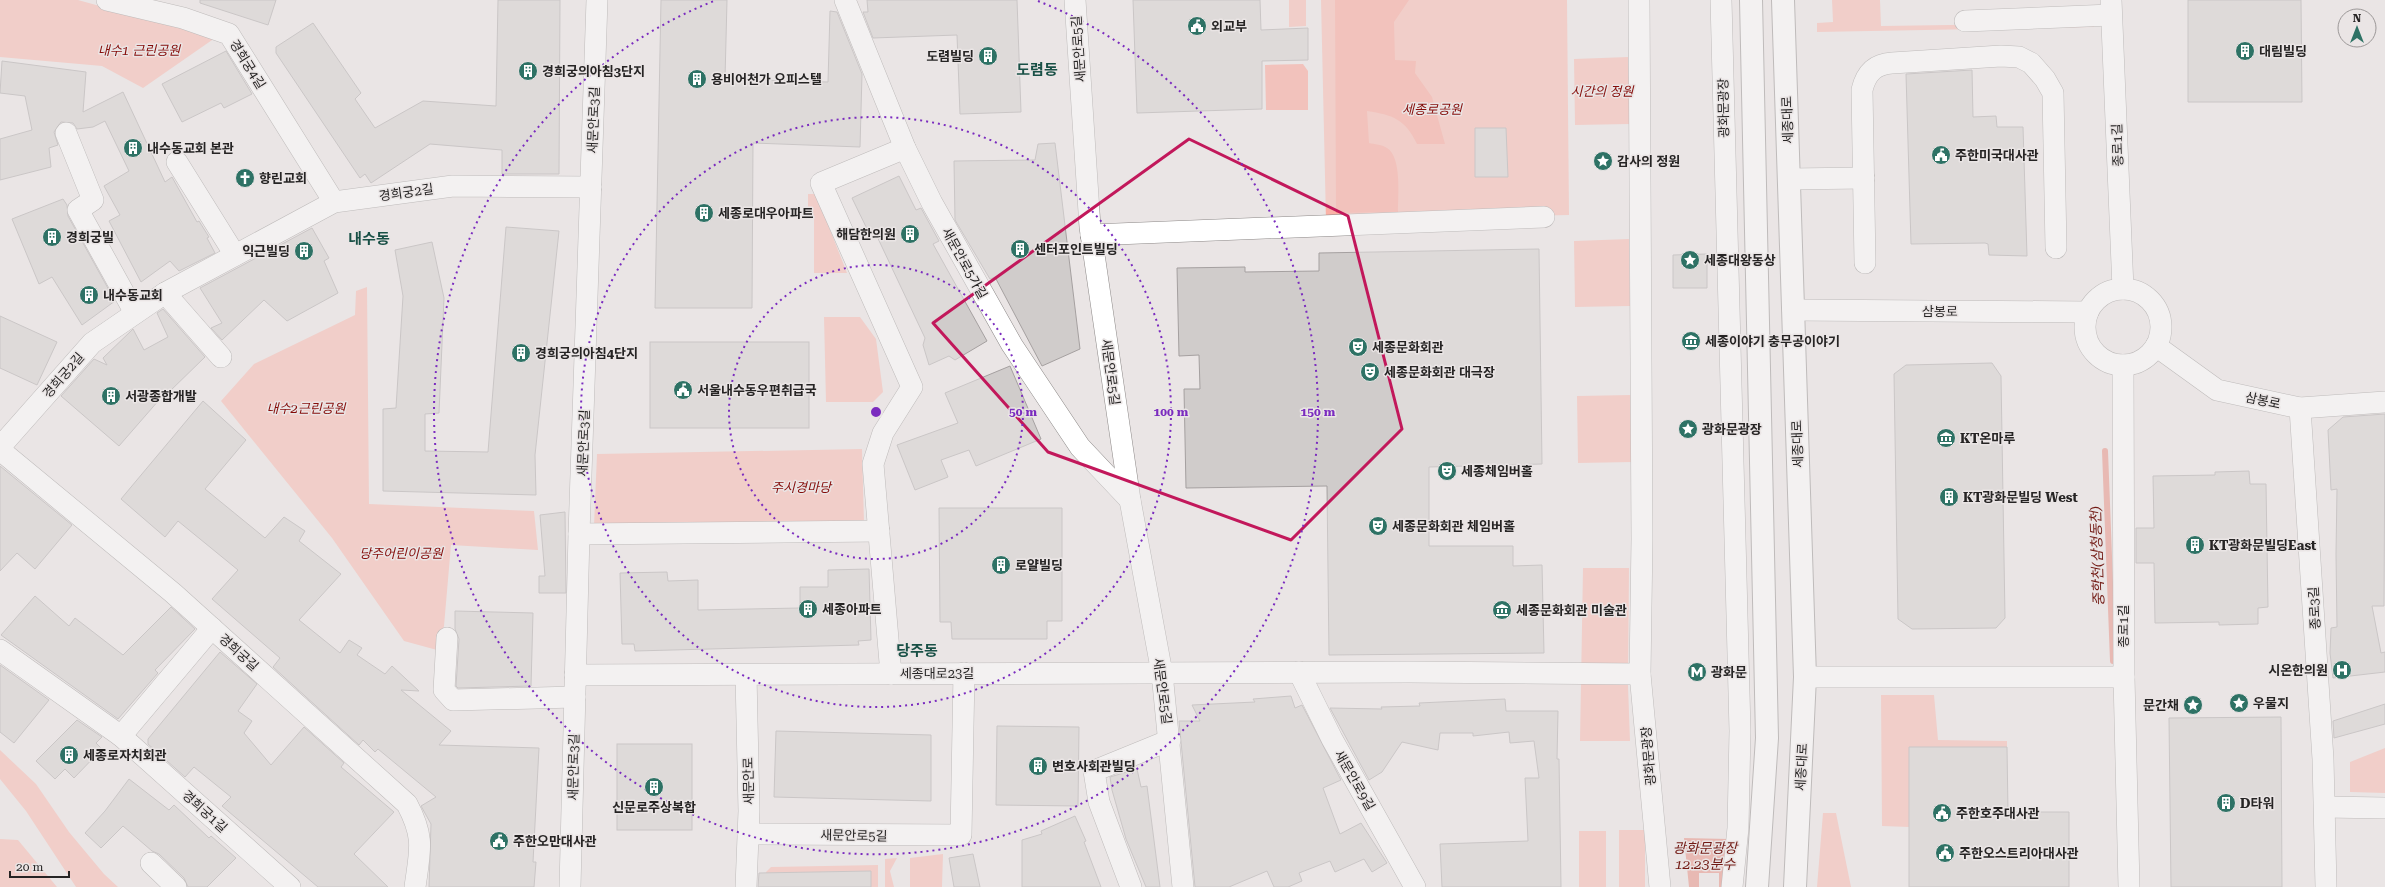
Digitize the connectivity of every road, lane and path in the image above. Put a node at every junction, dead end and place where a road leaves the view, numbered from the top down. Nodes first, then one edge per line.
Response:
1 (107, 0) edge
2 (597, 0) edge
3 (844, 0) edge
4 (1074, 0) edge
5 (1639, 0) edge
6 (1721, 0) edge
7 (1751, 0) edge
8 (1783, 0) edge
9 (2111, 7) edge
10 (1965, 21) dead end
11 (66, 133) dead end
12 (905, 148) junction
13 (177, 162) dead end
14 (1864, 178) junction
15 (1789, 179) junction
16 (591, 186) junction
17 (334, 202) junction
18 (1544, 217) dead end
19 (1091, 235) junction
20 (2056, 248) dead end
21 (235, 256) junction
22 (1865, 263) dead end
23 (2123, 289) junction
24 (165, 293) junction
25 (1793, 310) junction
26 (2088, 312) junction
27 (135, 313) junction
28 (2156, 346) junction
29 (221, 357) dead end
30 (2123, 365) junction
31 (2385, 402) edge
32 (2300, 408) junction
33 (0, 447) edge
34 (0, 450) edge
35 (1130, 500) junction
36 (879, 531) junction
37 (579, 534) junction
38 (212, 628) junction
39 (448, 638) dead end
40 (0, 650) edge
41 (1299, 672) junction
42 (964, 673) junction
43 (1162, 673) junction
44 (746, 674) junction
45 (891, 674) junction
46 (1640, 674) junction
47 (576, 675) junction
48 (2124, 677) junction
49 (1805, 678) junction
50 (575, 697) junction
51 (121, 736) junction
52 (1170, 740) junction
53 (2325, 807) junction
54 (2385, 808) edge
55 (748, 834) junction
56 (151, 864) dead end
57 (176, 887) edge
58 (290, 887) edge
59 (415, 887) edge
60 (570, 887) edge
61 (746, 887) edge
62 (1131, 887) edge
63 (1183, 887) edge
64 (1415, 887) edge
65 (1660, 887) edge
66 (1732, 887) edge
67 (1757, 887) edge
68 (1795, 887) edge
69 (2129, 887) edge
70 (2326, 887) edge

1 - 17 street, 경희궁4길
2 - 16 street, 새문안로3길
3 - 12 street, 새문안로5가길
4 - 19 street, 새문안로5길
5 - 46 street, 광화문광장
6 - 66 street, 광화문광장
7 - 67 main road
8 - 15 main road, 세종대로
9 - 10 street
9 - 23 street, 종로1길
11 - 27 street
12 - 35 street, 새문안로5가길
12 - 36 street
13 - 21 street
14 - 15 street
14 - 20 street
14 - 22 street
15 - 25 main road, 세종대로
16 - 17 street, 경희궁2길
16 - 37 street, 새문안로3길
17 - 21 street, 경희궁2길
18 - 19 street
19 - 35 street, 새문안로5길
21 - 24 street, 경희궁2길
23 - 26 street
23 - 28 street
24 - 27 street, 경희궁2길
24 - 29 street
25 - 26 street, 삼봉로
25 - 49 main road, 세종대로
26 - 30 street
27 - 33 street, 경희궁2길
28 - 30 street
28 - 32 street, 삼봉로
30 - 48 street, 종로1길
31 - 32 street, 삼봉로
32 - 53 street, 종로3길
34 - 38 street, 경희궁길
35 - 43 street, 새문안로5길
36 - 37 street
36 - 45 street
37 - 47 street, 새문안로3길
38 - 51 street
38 - 59 street, 경희궁길
39 - 50 street
40 - 51 street, 경희궁1길
41 - 43 street, 세종대로23길
41 - 46 street, 세종대로23길
41 - 64 street, 새문안로9길
42 - 43 street, 세종대로23길
42 - 45 street, 세종대로23길
42 - 55 street, 새문안로5길
43 - 52 street, 새문안로5길
44 - 45 street, 세종대로23길
44 - 47 street, 세종대로23길
44 - 55 street, 새문안로
46 - 65 street, 광화문광장
47 - 50 street, 새문안로3길
48 - 49 street
48 - 69 street, 종로1길
49 - 68 main road, 세종대로
50 - 60 street, 새문안로3길
51 - 58 street, 경희궁1길
52 - 62 street, 새문안로5길
52 - 63 street, 새문안로5길
53 - 54 street
53 - 70 street, 종로3길
55 - 61 street, 새문안로
56 - 57 street

